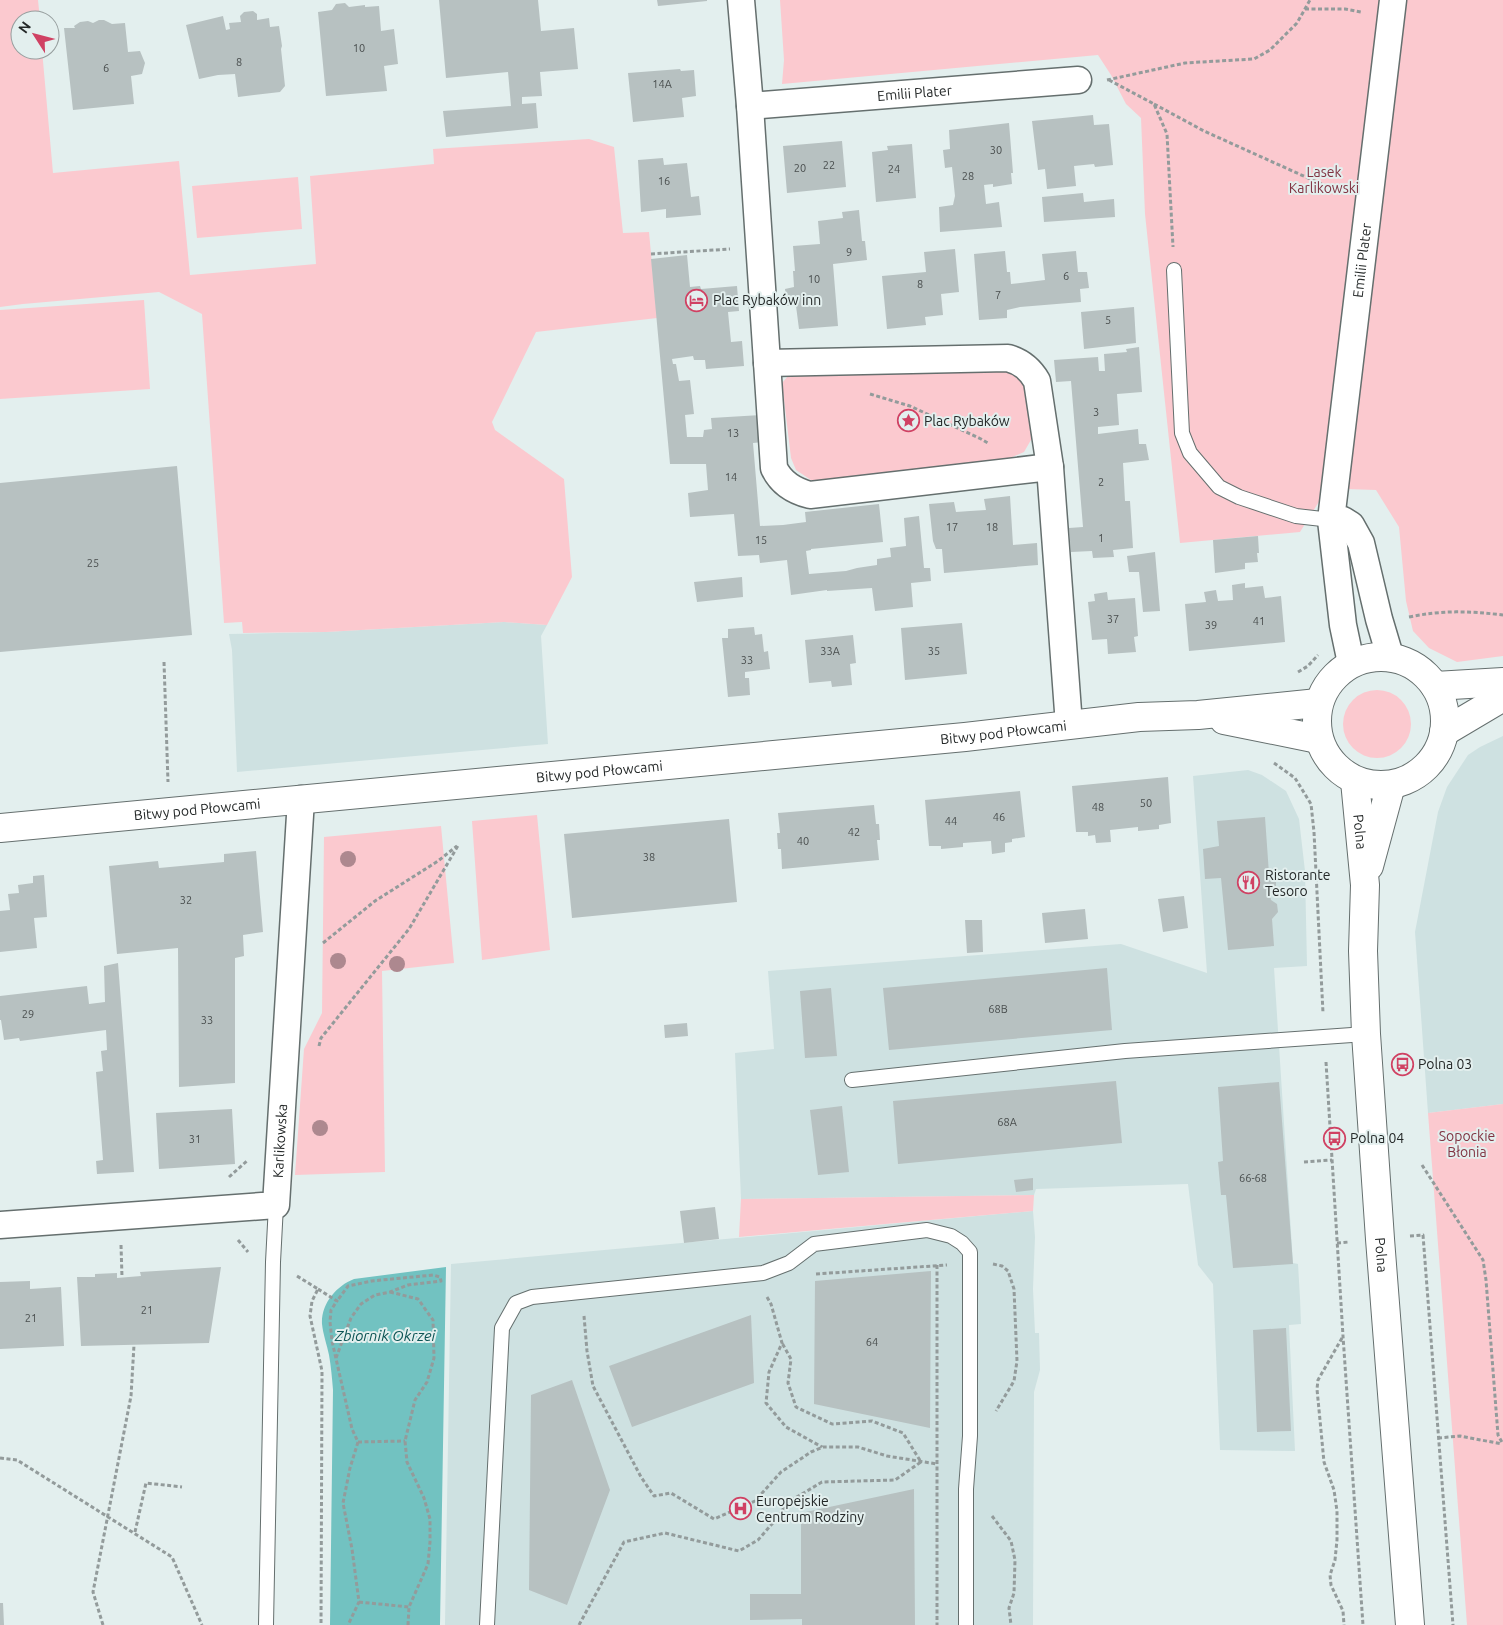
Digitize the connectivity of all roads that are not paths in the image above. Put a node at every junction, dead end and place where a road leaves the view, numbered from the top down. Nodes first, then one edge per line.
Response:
1 (741, 0) edge
2 (1392, 8) edge
3 (1078, 80) road end
4 (750, 106) junction
5 (1174, 270) road end
6 (766, 363) junction
7 (1037, 468) junction
8 (1331, 520) junction
9 (1390, 656) junction
10 (1351, 663) junction
11 (1503, 682) edge
12 (1435, 686) junction
13 (1503, 697) edge
14 (1318, 703) junction
15 (1198, 715) junction
16 (1068, 724) junction
17 (1444, 732) junction
18 (1318, 739) junction
19 (1355, 781) junction
20 (1391, 785) junction
21 (300, 799) junction
22 (0, 828) edge
23 (1365, 885) junction
24 (1366, 1034) junction
25 (852, 1080) dead end
26 (276, 1205) junction
27 (0, 1225) edge
28 (266, 1625) edge
29 (487, 1625) edge
30 (966, 1625) edge
31 (1410, 1625) edge

1 - 4 street
2 - 8 street, Emilii Plater
3 - 4 street, Emilii Plater
4 - 6 street
5 - 8 lane
6 - 7 street
6 - 7 street
7 - 16 street
8 - 9 street
8 - 10 street, Emilii Plater
9 - 10 street
9 - 12 street
10 - 14 street
11 - 12 street
12 - 17 street
13 - 17 street
14 - 15 street, Bitwy pod Płowcami
14 - 18 street
15 - 16 street, Bitwy pod Płowcami
15 - 18 street, Bitwy pod Płowcami
16 - 21 street, Bitwy pod Płowcami
17 - 20 street
18 - 19 street
19 - 20 street
19 - 23 street, Polna
20 - 23 street, Polna
21 - 22 street, Bitwy pod Płowcami
21 - 26 street, Karlikowska
23 - 24 street, Polna
24 - 25 lane
24 - 31 street, Polna
26 - 27 street
26 - 28 lane
29 - 30 lane

